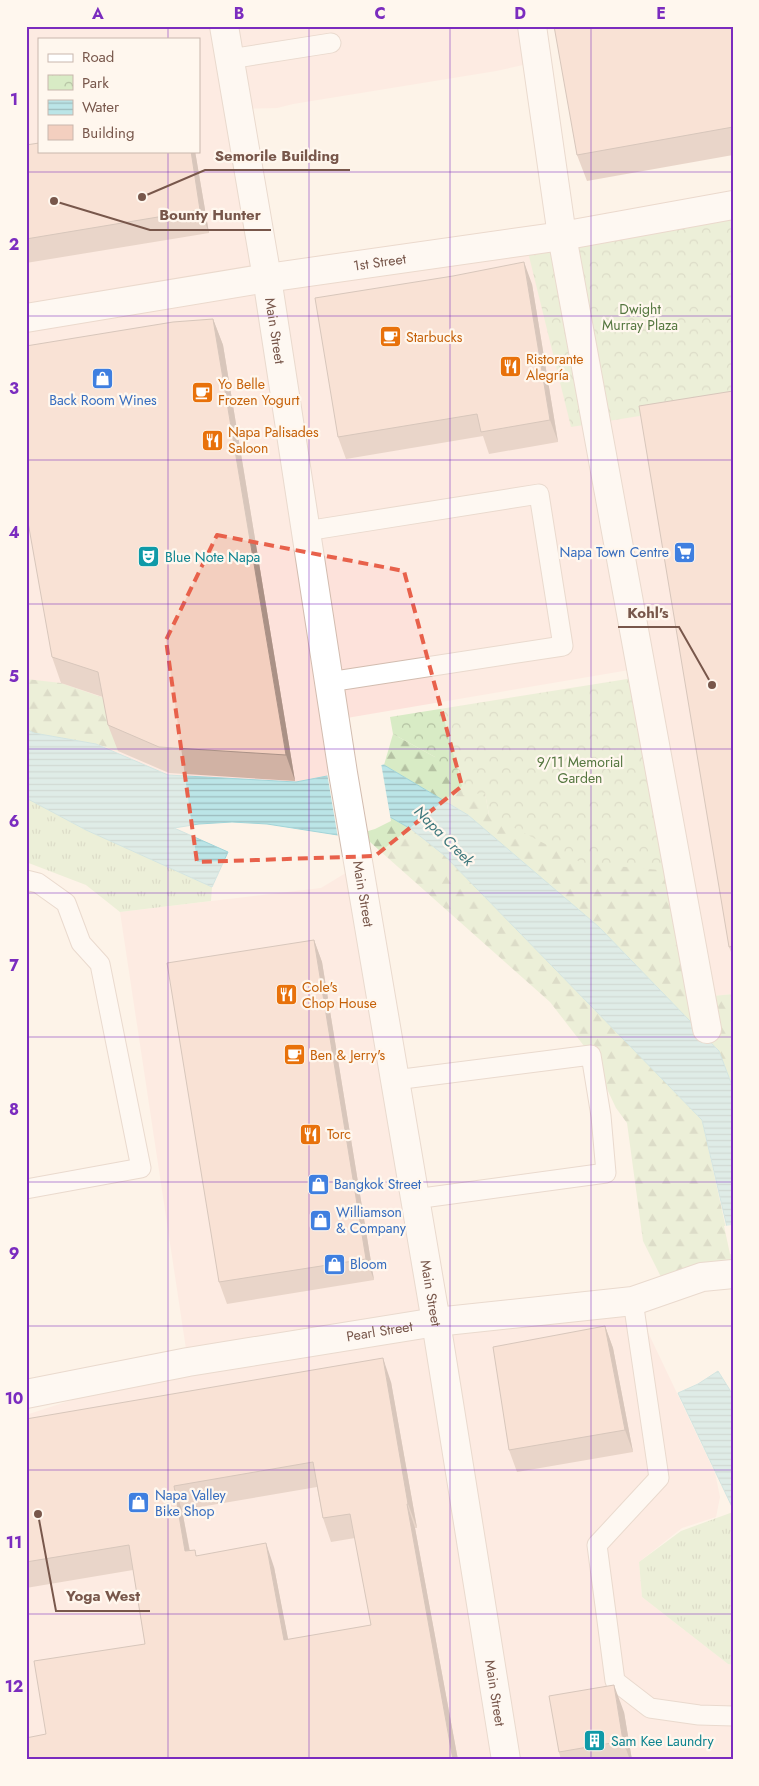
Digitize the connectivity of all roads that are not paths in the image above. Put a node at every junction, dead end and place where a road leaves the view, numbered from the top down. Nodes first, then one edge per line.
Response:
1 (224, 26) edge
2 (532, 26) edge
3 (331, 43) dead end
4 (230, 59) junction
5 (733, 206) edge
6 (562, 236) junction
7 (267, 278) junction
8 (26, 318) edge
9 (306, 531) junction
10 (329, 682) junction
11 (26, 880) edge
12 (707, 1029) dead end
13 (395, 1080) junction
14 (26, 1189) edge
15 (415, 1199) junction
16 (733, 1274) edge
17 (633, 1300) junction
18 (436, 1322) junction
19 (26, 1394) edge
20 (733, 1716) edge
21 (506, 1760) edge

1 - 4 street, Main Street
2 - 6 street
3 - 4 lane
4 - 7 street, Main Street
5 - 6 street, 1st Street
6 - 7 street, 1st Street
6 - 12 street
7 - 8 street, 1st Street
7 - 9 street, Main Street
9 - 10 street, Main Street
9 - 10 lane
10 - 13 street, Main Street
11 - 14 lane
13 - 15 street, Main Street
13 - 15 lane
15 - 18 street, Main Street
16 - 17 street, Pearl Street
17 - 18 street, Pearl Street
17 - 20 lane
18 - 19 street, Pearl Street
18 - 21 street, Main Street

